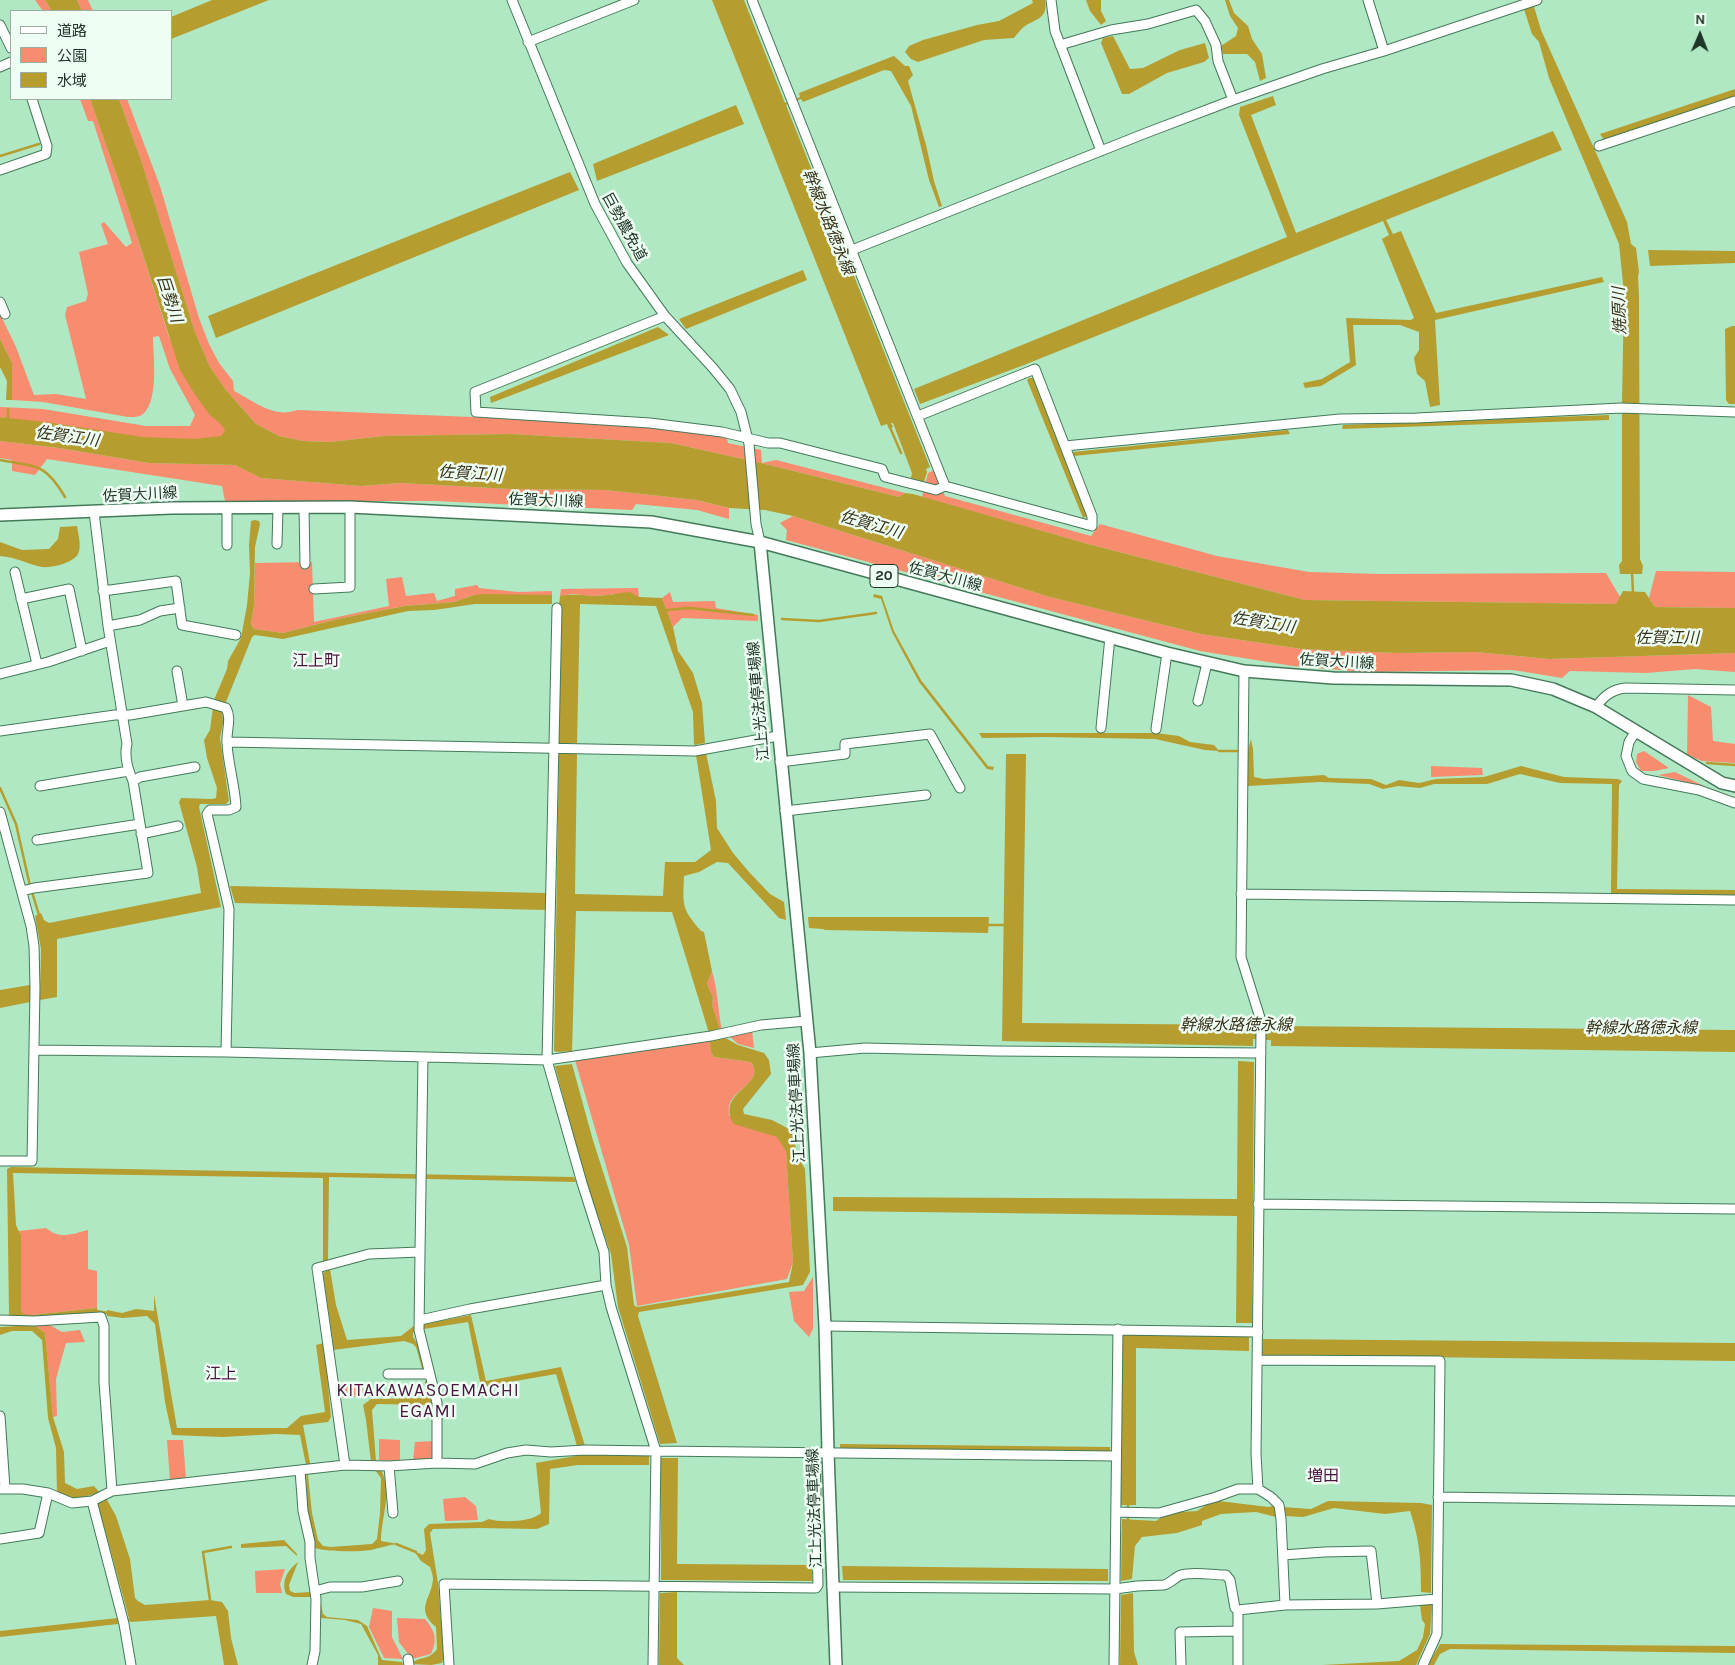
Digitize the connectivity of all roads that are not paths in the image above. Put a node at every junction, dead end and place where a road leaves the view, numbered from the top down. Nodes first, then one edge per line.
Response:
1 (512, 0) edge
2 (634, 0) edge
3 (752, 0) edge
4 (1051, 0) edge
5 (1368, 0) edge
6 (1537, 0) edge
7 (0, 25) edge
8 (528, 42) junction
9 (1060, 45) junction
10 (10, 46) edge
11 (1384, 51) junction
12 (32, 100) edge
13 (1233, 100) junction
14 (1735, 101) edge
15 (1599, 146) dead end
16 (1101, 151) junction
17 (0, 170) edge
18 (852, 250) junction
19 (0, 302) edge
20 (5, 314) dead end
21 (665, 316) junction
22 (1735, 412) edge
23 (918, 416) junction
24 (748, 441) junction
25 (1065, 446) junction
26 (945, 486) junction
27 (350, 507) junction
28 (227, 508) junction
29 (278, 508) junction
30 (304, 508) junction
31 (94, 512) junction
32 (0, 515) edge
33 (760, 542) junction
34 (278, 544) dead end
35 (226, 545) dead end
36 (305, 564) dead end
37 (14, 572) dead end
38 (314, 589) dead end
39 (103, 591) junction
40 (21, 599) junction
41 (180, 608) junction
42 (556, 608) dead end
43 (108, 626) junction
44 (236, 635) dead end
45 (1110, 637) junction
46 (110, 641) junction
47 (82, 651) junction
48 (1167, 652) junction
49 (1207, 663) junction
50 (37, 664) junction
51 (178, 670) dead end
52 (1244, 671) junction
53 (0, 674) edge
54 (1735, 690) edge
55 (1198, 701) dead end
56 (183, 706) junction
57 (1596, 707) junction
58 (122, 715) junction
59 (1101, 728) dead end
60 (1156, 729) dead end
61 (0, 731) edge
62 (1636, 731) junction
63 (778, 736) junction
64 (227, 742) junction
65 (553, 748) junction
66 (780, 762) junction
67 (195, 767) dead end
68 (129, 771) junction
69 (133, 781) junction
70 (40, 786) dead end
71 (1735, 786) edge
72 (960, 788) dead end
73 (926, 795) dead end
74 (1735, 803) edge
75 (785, 811) junction
76 (0, 812) edge
77 (178, 826) dead end
78 (140, 829) junction
79 (37, 840) dead end
80 (22, 891) junction
81 (1242, 894) junction
82 (1735, 900) edge
83 (807, 1021) junction
84 (34, 1050) junction
85 (226, 1052) junction
86 (810, 1053) junction
87 (1261, 1053) junction
88 (423, 1057) junction
89 (548, 1060) junction
90 (0, 1161) edge
91 (1258, 1204) junction
92 (1735, 1209) edge
93 (420, 1252) junction
94 (606, 1285) junction
95 (0, 1320) edge
96 (419, 1325) junction
97 (825, 1326) junction
98 (1118, 1329) junction
99 (1258, 1332) junction
100 (1258, 1360) junction
101 (388, 1374) dead end
102 (426, 1375) junction
103 (0, 1416) edge
104 (656, 1450) junction
105 (814, 1453) junction
106 (828, 1453) junction
107 (1116, 1456) junction
108 (436, 1463) junction
109 (345, 1465) junction
110 (380, 1465) junction
111 (300, 1470) junction
112 (3, 1488) edge
113 (1258, 1490) junction
114 (48, 1493) junction
115 (101, 1496) junction
116 (1438, 1497) junction
117 (1735, 1501) edge
118 (1120, 1512) junction
119 (393, 1513) dead end
120 (0, 1539) edge
121 (1283, 1555) junction
122 (398, 1581) dead end
123 (664, 1586) junction
124 (832, 1587) junction
125 (1115, 1589) junction
126 (316, 1595) junction
127 (1437, 1599) junction
128 (1377, 1604) junction
129 (1284, 1605) junction
130 (1238, 1610) junction
131 (1237, 1631) junction
132 (130, 1665) edge
133 (312, 1665) edge
134 (449, 1665) edge
135 (653, 1665) edge
136 (836, 1665) edge
137 (1114, 1665) edge
138 (1181, 1665) edge
139 (1238, 1665) edge
140 (1423, 1665) edge

1 - 8 street, 巨勢農免道
2 - 8 street
3 - 18 street
4 - 9 street
5 - 11 street
6 - 11 street
7 - 10 street
8 - 21 street, 巨勢農免道
9 - 13 street
9 - 16 street
11 - 13 street
12 - 17 street
13 - 16 street
14 - 15 street
16 - 18 street
18 - 23 street
19 - 20 street
21 - 24 street, 巨勢農免道
21 - 24 street
22 - 25 street
23 - 25 street
23 - 26 street
24 - 26 street
24 - 33 street, 巨勢農免道
25 - 26 street
27 - 30 main road, 佐賀大川線 / 20
27 - 33 main road, 佐賀大川線 / 20
27 - 38 street
28 - 29 main road, 佐賀大川線 / 20
28 - 31 main road, 佐賀大川線 / 20
28 - 35 street
29 - 30 main road, 佐賀大川線 / 20
29 - 34 street
30 - 36 street
31 - 32 main road, 佐賀大川線 / 20
31 - 39 street
33 - 45 main road, 佐賀大川線 / 20
33 - 63 main road, 江上光法停車場線
37 - 40 street
39 - 41 street
39 - 43 street
40 - 47 street
40 - 50 street
41 - 43 street
41 - 44 street
42 - 65 street
43 - 46 street
45 - 48 main road, 佐賀大川線 / 20
45 - 59 street
46 - 47 street
46 - 58 street
47 - 50 street
48 - 49 main road, 佐賀大川線 / 20
48 - 60 street
49 - 52 main road, 佐賀大川線 / 20
49 - 55 street
50 - 53 street
51 - 56 street
52 - 57 main road, 佐賀大川線 / 20
52 - 81 street
54 - 57 street
56 - 58 street
56 - 64 street
57 - 62 main road, 佐賀大川線 / 20
58 - 61 street
58 - 68 street
62 - 71 main road, 佐賀大川線 / 20
62 - 74 street
63 - 65 street
63 - 66 main road, 江上光法停車場線
64 - 65 street
64 - 85 street
65 - 89 street
66 - 72 street
66 - 75 main road, 江上光法停車場線
67 - 69 street
68 - 69 street
68 - 70 street
69 - 78 street
73 - 75 street
75 - 83 main road, 江上光法停車場線
76 - 80 street
77 - 78 street
78 - 79 street
78 - 80 street
80 - 84 street
81 - 82 street
81 - 87 street
83 - 86 main road, 江上光法停車場線
83 - 89 street
84 - 85 street
84 - 90 street
85 - 88 street
86 - 87 street
86 - 97 main road, 江上光法停車場線
87 - 91 street
88 - 89 street
88 - 93 street
89 - 94 street
91 - 92 street
91 - 99 street
93 - 96 street
93 - 109 street
94 - 96 street
94 - 104 street
95 - 115 street
96 - 102 street
97 - 98 street
97 - 106 main road, 江上光法停車場線
98 - 99 street
98 - 107 street
99 - 100 street
100 - 113 street
100 - 116 street
101 - 102 street
102 - 108 street
103 - 112 street
104 - 105 street
104 - 108 street
104 - 123 street
105 - 106 street
105 - 123 street
106 - 107 street
106 - 124 main road, 江上光法停車場線
107 - 118 street
108 - 110 street
109 - 110 street
109 - 111 street
110 - 119 street
111 - 115 street
111 - 126 street
112 - 114 street
113 - 118 street
113 - 121 street
114 - 115 street
114 - 120 street
115 - 132 street
116 - 117 street
116 - 127 street
118 - 125 street
121 - 128 street
121 - 129 street
122 - 126 street
123 - 134 street
123 - 135 street
124 - 125 street
124 - 136 main road, 江上光法停車場線
125 - 130 street
125 - 137 street
126 - 133 street
127 - 128 street
127 - 140 street
128 - 129 street
129 - 130 street
130 - 131 street
131 - 138 street
131 - 139 street

